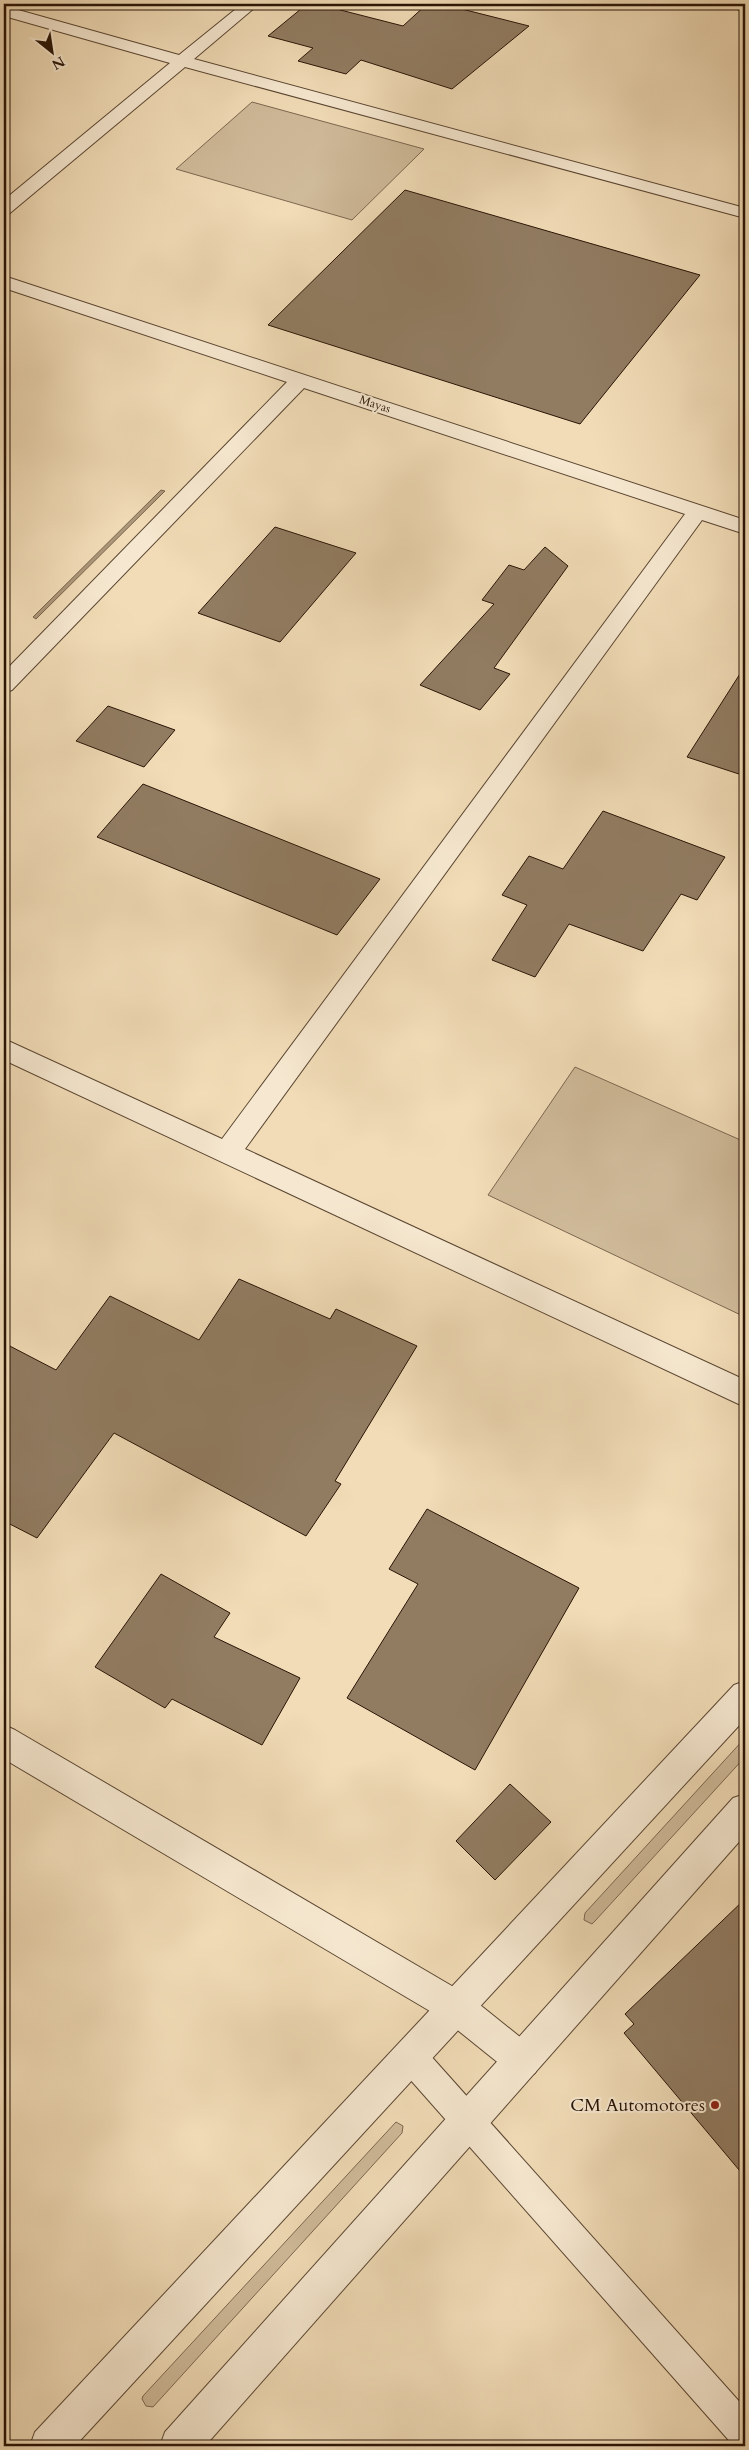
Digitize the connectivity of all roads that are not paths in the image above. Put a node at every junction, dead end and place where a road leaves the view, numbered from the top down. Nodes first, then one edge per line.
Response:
1 (251, 4) edge
2 (736, 4) edge
3 (745, 6) edge
4 (4, 11) edge
5 (182, 61) junction
6 (4, 209) edge
7 (745, 213) edge
8 (4, 282) edge
9 (300, 380) junction
10 (698, 512) junction
11 (745, 527) edge
12 (4, 685) edge
13 (4, 1049) edge
14 (227, 1153) junction
15 (745, 1394) edge
16 (745, 1696) edge
17 (4, 1741) edge
18 (745, 1810) edge
19 (457, 2008) junction
20 (412, 2057) junction
21 (523, 2061) junction
22 (468, 2122) junction
23 (745, 2434) edge
24 (49, 2446) edge
25 (179, 2446) edge

1 - 5 street
2 - 3 street
4 - 5 street
5 - 6 street
5 - 7 street
8 - 9 street, Mayas
9 - 10 street, Mayas
9 - 12 street
10 - 11 street, Mayas
10 - 14 street
13 - 14 street
14 - 15 street
16 - 19 street
17 - 19 street
18 - 21 street
19 - 20 street
19 - 21 street
20 - 22 lane
20 - 24 street
21 - 22 street
22 - 23 lane
22 - 25 street

